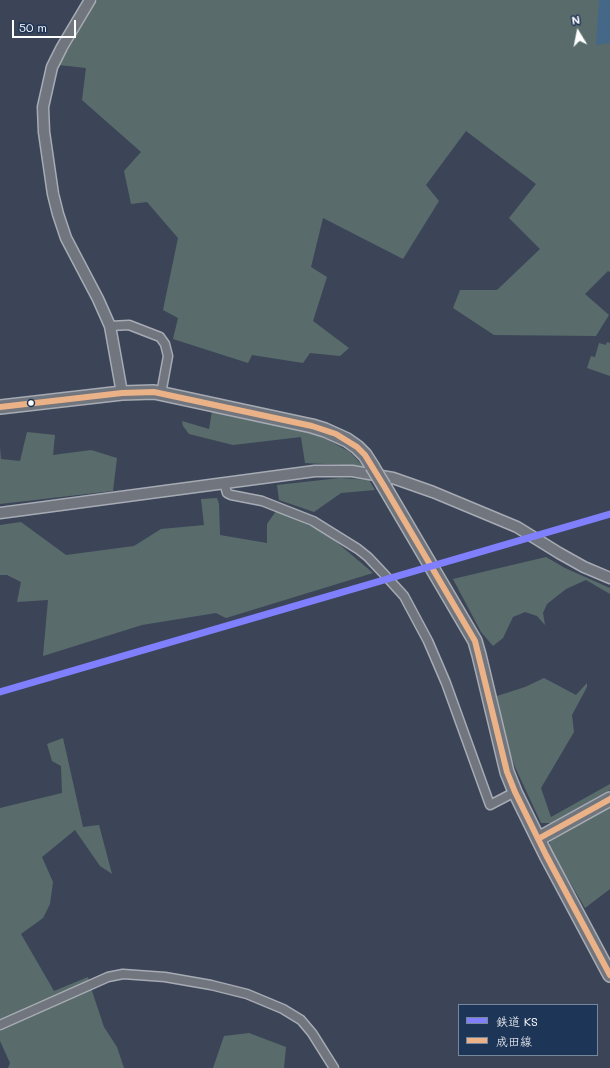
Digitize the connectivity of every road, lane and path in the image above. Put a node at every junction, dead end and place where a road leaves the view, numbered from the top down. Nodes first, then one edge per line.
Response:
1 (90, 0) edge
2 (110, 326) junction
3 (122, 393) junction
4 (161, 394) junction
5 (0, 407) edge
6 (224, 483) junction
7 (0, 513) edge
8 (610, 578) edge
9 (515, 792) junction
10 (610, 800) edge
11 (538, 839) junction
12 (610, 975) edge
13 (0, 1025) edge
14 (334, 1068) edge

1 - 2 street
2 - 3 street
2 - 4 street
3 - 4 main road
3 - 5 main road
4 - 9 main road, bridge
6 - 7 street
6 - 8 street
6 - 9 street
9 - 11 main road
10 - 11 main road
11 - 12 main road
13 - 14 street

